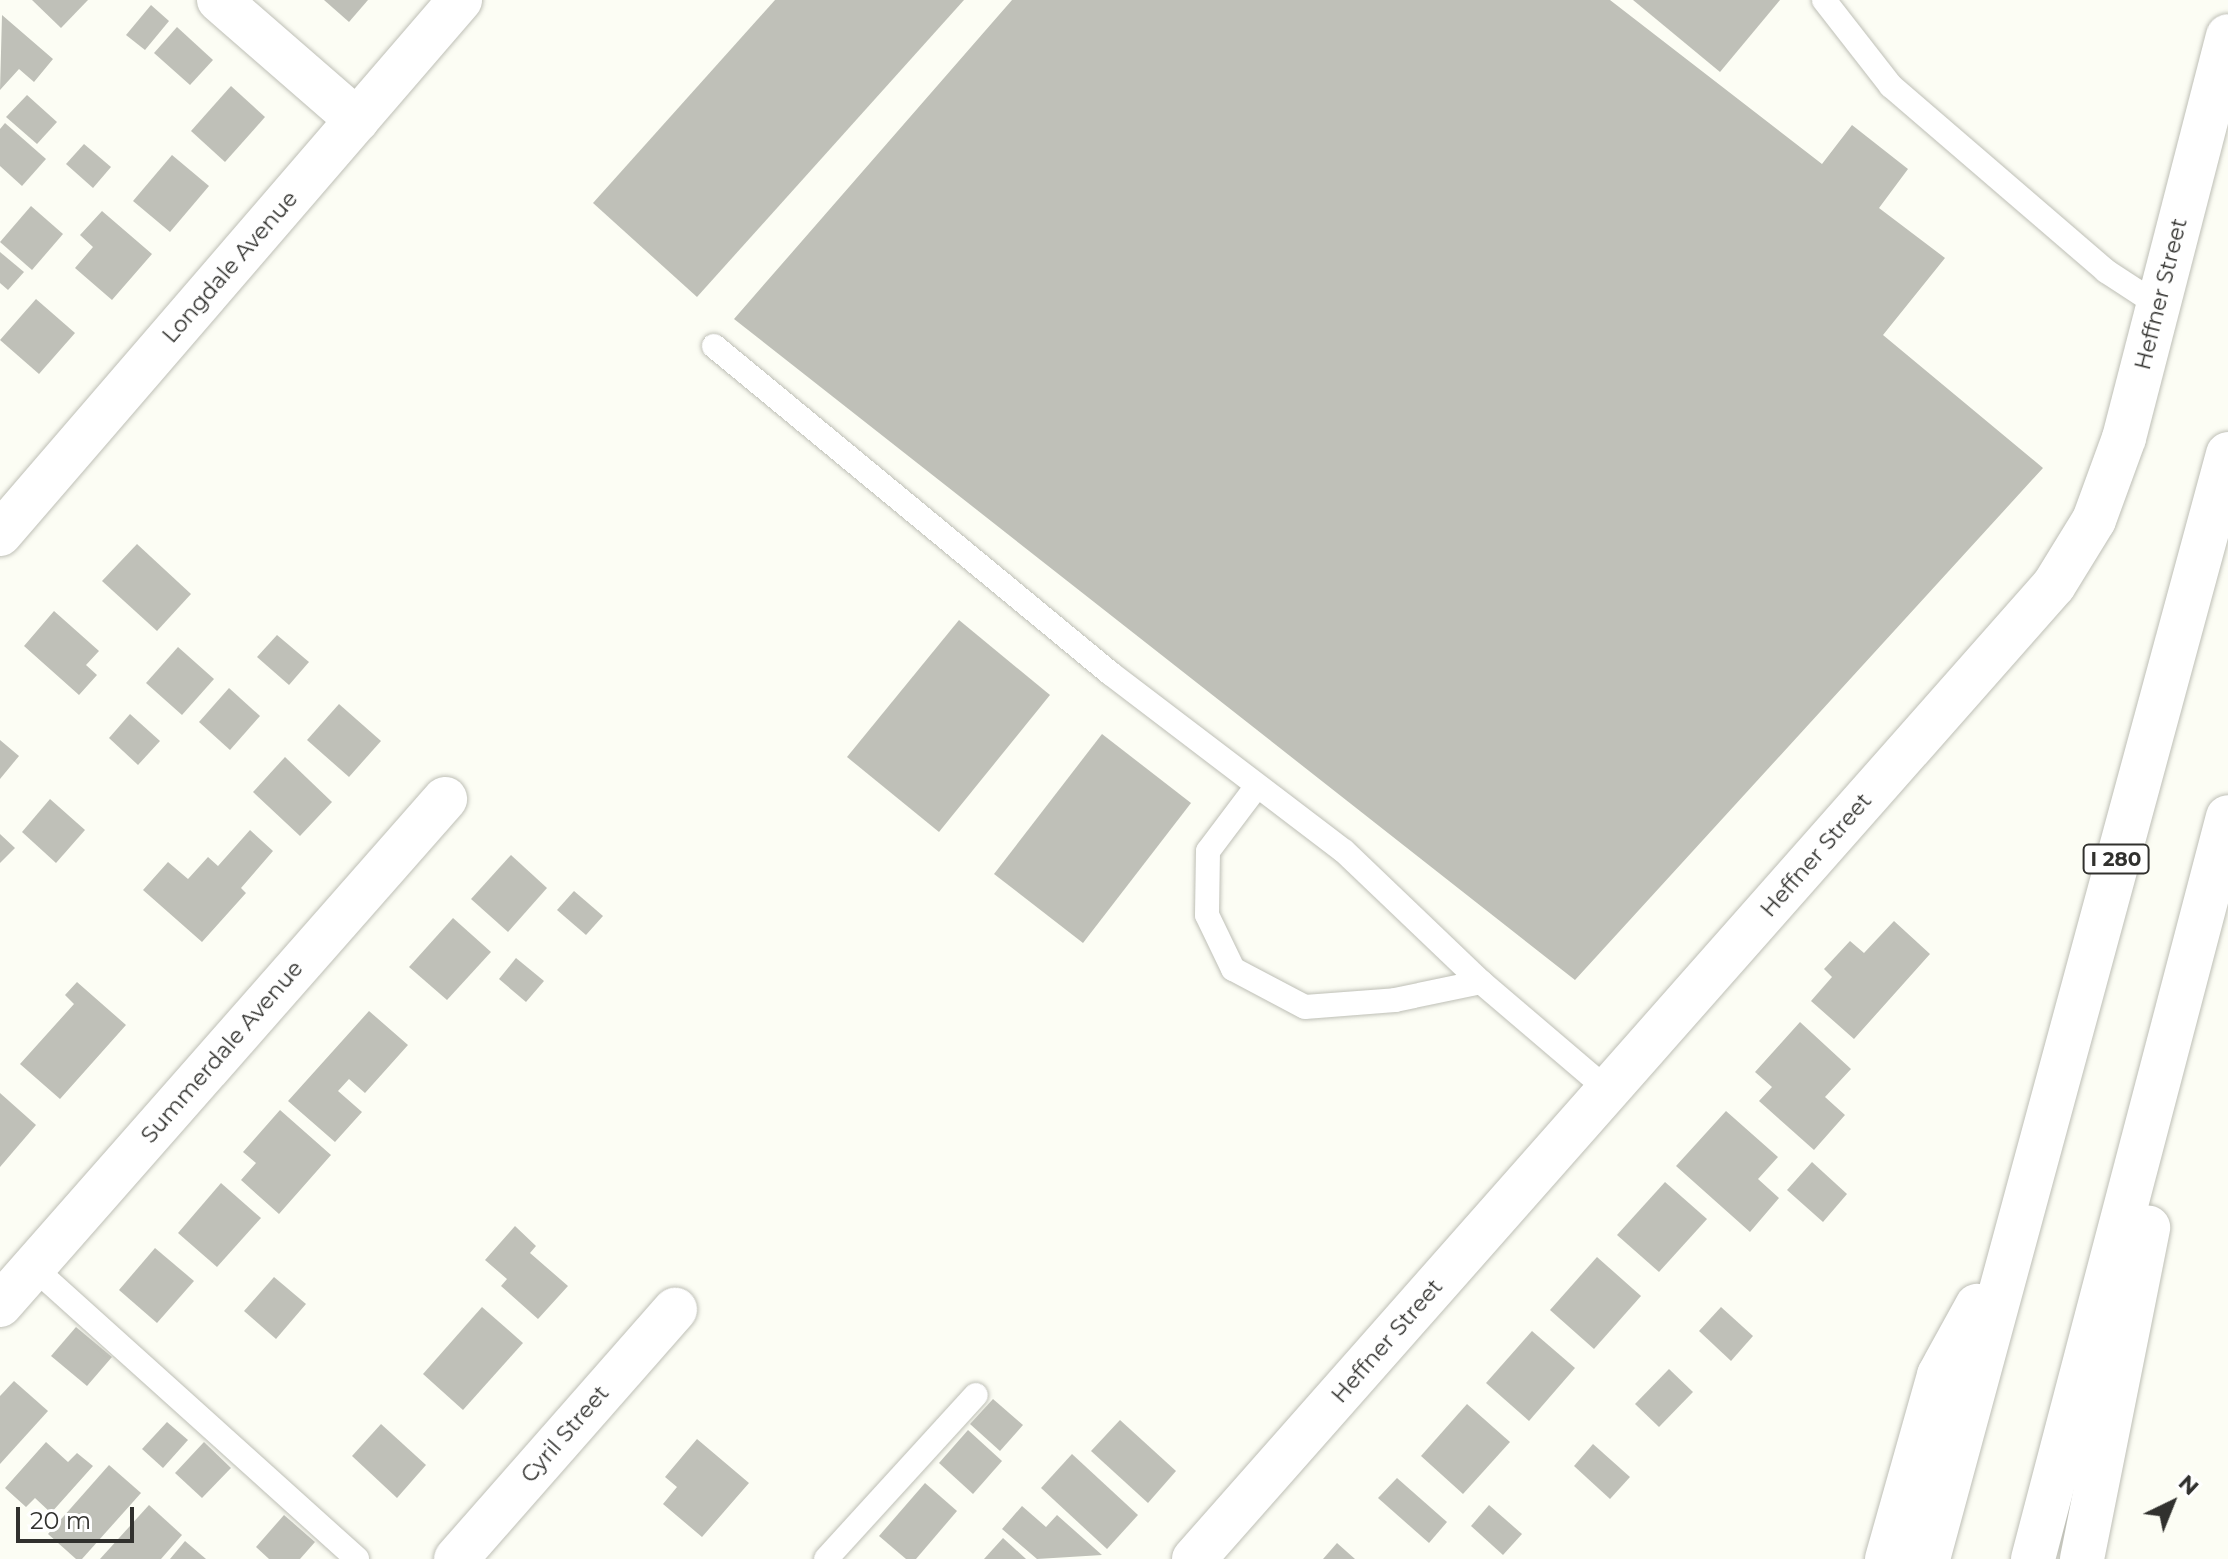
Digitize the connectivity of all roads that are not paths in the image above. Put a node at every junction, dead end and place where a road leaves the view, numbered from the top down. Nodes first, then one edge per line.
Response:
1 (219, 0) edge
2 (460, 0) edge
3 (1824, 0) edge
4 (2228, 36) edge
5 (357, 120) junction
6 (2158, 305) junction
7 (714, 346) dead end
8 (2228, 454) edge
9 (0, 534) edge
10 (1257, 786) junction
11 (445, 799) dead end
12 (2228, 817) edge
13 (2228, 827) edge
14 (1481, 982) junction
15 (1608, 1090) junction
16 (2009, 1248) junction
17 (33, 1267) junction
18 (0, 1305) edge
19 (675, 1310) dead end
20 (976, 1395) dead end
21 (357, 1559) edge
22 (456, 1559) edge
23 (826, 1559) edge
24 (1194, 1559) edge
25 (1887, 1559) edge
26 (1928, 1559) edge
27 (2033, 1559) edge
28 (2082, 1559) edge

1 - 5 main road
2 - 5 main road, Longdale Avenue
3 - 6 lane
4 - 6 main road, Heffner Street
5 - 9 main road, Longdale Avenue
6 - 15 main road, Heffner Street
7 - 10 lane
8 - 16 main road, I 280
10 - 14 lane
10 - 14 lane
11 - 17 main road, Summerdale Avenue
12 - 27 main road
13 - 28 main road
14 - 15 lane
15 - 24 main road, Heffner Street
16 - 25 main road
16 - 26 main road, I 280
17 - 18 main road, Summerdale Avenue
17 - 21 lane
19 - 22 main road, Cyril Street
20 - 23 lane

